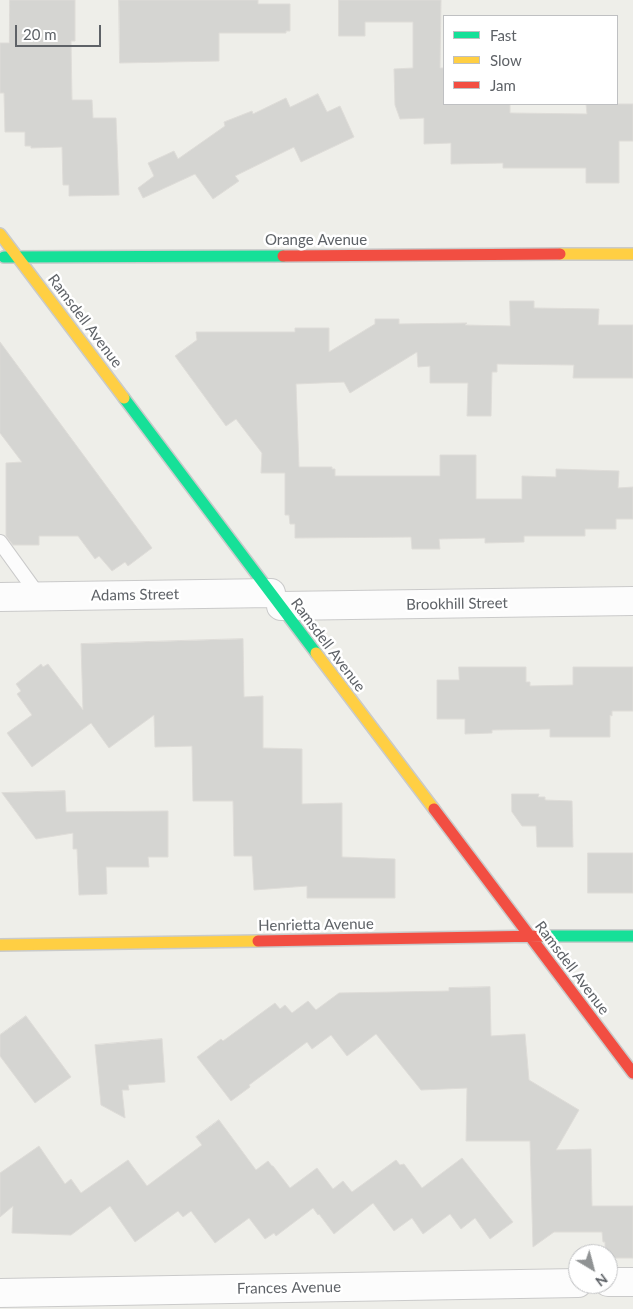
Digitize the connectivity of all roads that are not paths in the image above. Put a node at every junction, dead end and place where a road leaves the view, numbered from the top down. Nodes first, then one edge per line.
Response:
1 (0, 234) edge
2 (633, 254) edge
3 (0, 257) edge
4 (18, 257) junction
5 (0, 542) edge
6 (39, 596) junction
7 (0, 597) edge
8 (276, 600) junction
9 (633, 601) edge
10 (529, 936) junction
11 (633, 936) edge
12 (0, 945) edge
13 (633, 1073) edge
14 (618, 1282) edge
15 (633, 1282) edge
16 (568, 1283) edge
17 (0, 1293) edge

1 - 4 street, Ramsdell Avenue
2 - 4 street, Orange Avenue
3 - 4 street, Orange Avenue
4 - 8 street, Ramsdell Avenue
5 - 6 lane
6 - 7 street, Adams Street
6 - 8 street, Adams Street
8 - 9 street, Brookhill Street
8 - 10 street, Ramsdell Avenue
10 - 11 street, Henrietta Avenue
10 - 12 street, Henrietta Avenue
10 - 13 street, Ramsdell Avenue
14 - 15 street
16 - 17 street, Frances Avenue

